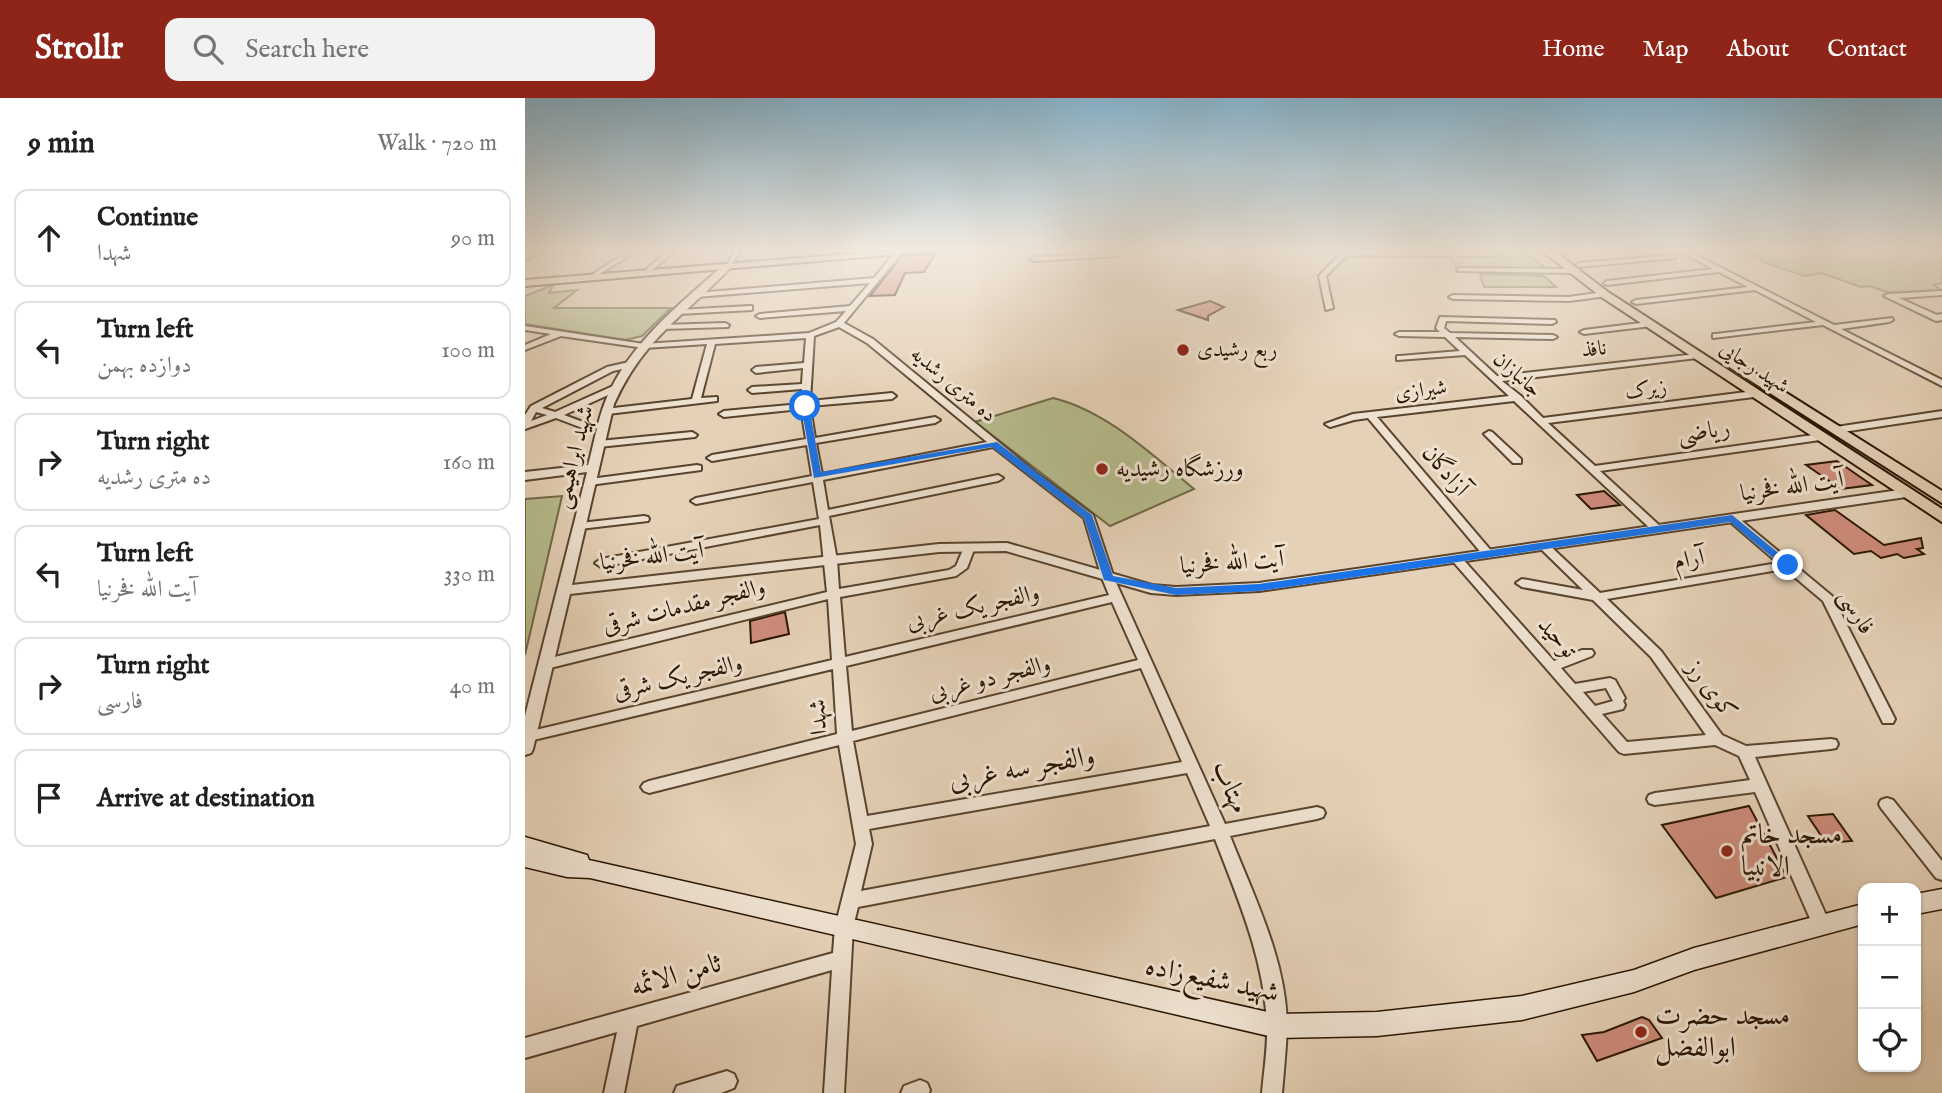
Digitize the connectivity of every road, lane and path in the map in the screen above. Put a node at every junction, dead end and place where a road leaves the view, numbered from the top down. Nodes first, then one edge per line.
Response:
1 (694, 296) edge
2 (863, 296) edge
3 (1326, 296) edge
4 (1578, 296) edge
5 (1614, 296) edge
6 (1623, 296) edge
7 (1684, 296) edge
8 (1773, 296) edge
9 (1889, 296) edge
10 (1453, 297) dead end
11 (1503, 298) junction
12 (1636, 302) junction
13 (749, 308) dead end
14 (853, 308) junction
15 (1329, 308) dead end
16 (678, 312) junction
17 (760, 316) dead end
18 (1940, 318) edge
19 (1889, 320) dead end
20 (1513, 321) junction
21 (1552, 321) dead end
22 (1825, 323) junction
23 (839, 324) junction
24 (1649, 324) junction
25 (725, 325) dead end
26 (662, 327) junction
27 (1835, 327) junction
28 (525, 328) edge
29 (1584, 332) dead end
30 (559, 334) junction
31 (1399, 334) dead end
32 (810, 335) junction
33 (1447, 335) junction
34 (1716, 336) dead end
35 (1520, 337) junction
36 (1553, 337) dead end
37 (712, 343) junction
38 (644, 346) junction
39 (525, 348) edge
40 (1465, 353) junction
41 (1697, 356) junction
42 (1400, 358) dead end
43 (629, 365) junction
44 (808, 365) junction
45 (756, 370) dead end
46 (1495, 379) junction
47 (1942, 383) edge
48 (806, 386) junction
49 (616, 388) junction
50 (753, 390) dead end
51 (1754, 394) junction
52 (892, 396) dead end
53 (1518, 398) junction
54 (714, 399) dead end
55 (696, 401) junction
56 (805, 405) junction
57 (534, 408) junction
58 (608, 411) junction
59 (724, 414) dead end
60 (1942, 414) edge
61 (556, 415) junction
62 (1370, 415) junction
63 (935, 420) dead end
64 (1542, 421) junction
65 (525, 424) edge
66 (1330, 424) dead end
67 (588, 427) dead end
68 (1836, 430) junction
69 (1489, 434) dead end
70 (692, 435) dead end
71 (1820, 437) junction
72 (812, 440) junction
73 (600, 444) junction
74 (994, 444) junction
75 (712, 458) dead end
76 (1517, 461) dead end
77 (593, 468) junction
78 (698, 468) dead end
79 (1594, 469) junction
80 (525, 476) edge
81 (817, 476) junction
82 (998, 478) dead end
83 (590, 482) junction
84 (1906, 494) junction
85 (1942, 498) edge
86 (697, 501) dead end
87 (1942, 517) edge
88 (824, 518) junction
89 (643, 519) dead end
90 (1732, 519) junction
91 (580, 526) junction
92 (1657, 529) junction
93 (1544, 546) junction
94 (968, 547) junction
95 (1487, 553) junction
96 (1456, 558) junction
97 (831, 560) junction
98 (601, 563) dead end
99 (1788, 565) junction
100 (1108, 578) junction
101 (1522, 583) dead end
102 (564, 590) junction
103 (834, 594) junction
104 (1117, 597) junction
105 (1598, 597) junction
106 (1587, 653) dead end
107 (1146, 662) junction
108 (840, 663) junction
109 (546, 664) junction
110 (1552, 666) junction
111 (1573, 690) junction
112 (1592, 712) junction
113 (1888, 719) dead end
114 (1717, 738) junction
115 (845, 739) junction
116 (526, 743) edge
117 (1831, 744) dead end
118 (1745, 752) junction
119 (1192, 766) junction
120 (1760, 785) junction
121 (649, 787) dead end
122 (1655, 799) dead end
123 (1887, 804) dead end
124 (1317, 813) dead end
125 (860, 824) junction
126 (1220, 830) junction
127 (525, 846) edge
128 (525, 859) edge
129 (590, 869) junction
130 (1942, 873) edge
131 (1942, 899) edge
132 (850, 901) junction
133 (1921, 903) edge
134 (1858, 915) edge
135 (1821, 924) junction
136 (844, 927) junction
137 (842, 959) junction
138 (629, 1018) junction
139 (1277, 1027) junction
140 (525, 1048) edge
141 (727, 1081) dead end
142 (614, 1093) edge
143 (684, 1093) edge
144 (834, 1093) edge
145 (1272, 1093) edge

1 - 16 street, شهید ابراهیمی
2 - 14 street
3 - 15 street
4 - 11 street
5 - 24 main road, شهید رجایی
6 - 12 main road
7 - 12 street
8 - 22 street
9 - 18 street
10 - 11 street
11 - 20 street
12 - 68 main road
13 - 16 street
14 - 17 street
14 - 23 street
16 - 26 street, شهید ابراهیمی
19 - 27 street
20 - 21 street, جانبازان
20 - 33 street, جانبازان
20 - 35 street
22 - 27 street
22 - 34 street
23 - 32 street
23 - 74 street, ده متری رشدیه
24 - 29 street
24 - 41 main road, شهید رجایی
25 - 26 street
26 - 38 street, شهید ابراهیمی
27 - 47 street
28 - 30 street
30 - 38 street
30 - 39 street
31 - 33 street
32 - 37 street
32 - 44 street, شهدا
33 - 35 street
33 - 40 street, جانبازان
35 - 36 street
37 - 38 street
37 - 55 street
38 - 43 street, شهید ابراهیمی
40 - 42 street
40 - 46 street, جانبازان
41 - 46 street, نافذ
41 - 51 main road, شهید رجایی
43 - 49 street, شهید ابراهیمی
43 - 57 street
44 - 45 street
44 - 48 street, شهدا
46 - 53 street, جانبازان
48 - 50 street
48 - 56 street, شهدا
49 - 58 street, شهید ابراهیمی
49 - 61 street
51 - 64 street, زیرک
51 - 71 main road, شهید رجایی
52 - 56 street
53 - 62 street, شیرازی
53 - 64 street, جانبازان
54 - 55 street
55 - 58 street
56 - 59 street
56 - 72 street, شهدا
57 - 61 street
57 - 65 street
58 - 73 street, شهید ابراهیمی
60 - 68 street
61 - 65 street
61 - 67 street
62 - 66 street, شیرازی
62 - 95 street, آزادگان
63 - 72 street
64 - 79 street, جانبازان
68 - 85 main road
69 - 76 street
70 - 73 street
71 - 79 street, ریاضی
71 - 84 main road, شهید رجایی
72 - 75 street
72 - 81 street, شهدا
73 - 77 street, شهید ابراهیمی
74 - 81 street
74 - 100 street, ده متری رشدیه
77 - 80 street
77 - 83 street, شهید ابراهیمی
78 - 83 street
79 - 92 street, جانبازان
81 - 86 street
81 - 88 street, شهدا
82 - 88 street
83 - 91 street, شهید ابراهیمی
84 - 87 main road, شهید رجایی
84 - 90 street, آیت الله فخرنیا
88 - 97 street, شهدا
88 - 98 street
89 - 91 street
90 - 92 street, آیت الله فخرنیا
90 - 99 street, فارسی
91 - 102 street, شهید ابراهیمی
92 - 93 street, آیت الله فخرنیا
93 - 95 street, آیت الله فخرنیا
93 - 105 street, کوی رز
94 - 97 street, آیت الله فخرنیا
94 - 100 street, آیت الله فخرنیا
94 - 103 street, والفجر مقدمات شرقی
95 - 96 street, آیت الله فخرنیا
96 - 100 street, آیت الله فخرنیا
96 - 110 street, توحید
97 - 102 street, آیت الله فخرنیا
97 - 103 street, شهدا
99 - 105 street, آرام
99 - 113 street, فارسی
100 - 104 street, مهتاب
101 - 105 street
102 - 109 street, شهید ابراهیمی
103 - 108 street, شهدا
103 - 109 street, والفجر مقدمات شرقی
104 - 107 street, مهتاب
104 - 108 street, والفجر یک غربی
105 - 114 street, کوی رز
106 - 110 street
107 - 115 street, والفجر دو غربی
107 - 119 street, مهتاب
108 - 115 street, شهدا
108 - 116 street, والفجر یک شرقی
109 - 116 street, شهید ابراهیمی
110 - 111 street, توحید
111 - 112 street, توحید
111 - 112 street
112 - 114 street, توحید
114 - 118 street, کوی رز
115 - 121 street
115 - 125 street, شهدا
117 - 118 street
118 - 120 street
119 - 125 street, والفجر سه غربی
119 - 126 street, مهتاب
120 - 122 street
120 - 135 street
123 - 130 street
124 - 126 street
125 - 132 street, شهدا
126 - 132 street
126 - 139 street, مهتاب
127 - 129 main road, شهید شفیع‌زاده
128 - 129 main road, شهید شفیع‌زاده
129 - 136 main road, شهید شفیع‌زاده
131 - 133 main road
132 - 136 street, شهدا
134 - 135 main road, شهید شفیع‌زاده
135 - 139 main road, شهید شفیع‌زاده
136 - 137 street, شهدا
136 - 139 main road, شهید شفیع‌زاده
137 - 138 street, ثامن الائمه
137 - 144 street, شهدا
138 - 140 street, ثامن الائمه
138 - 142 street
139 - 145 street, مهتاب
141 - 143 street

